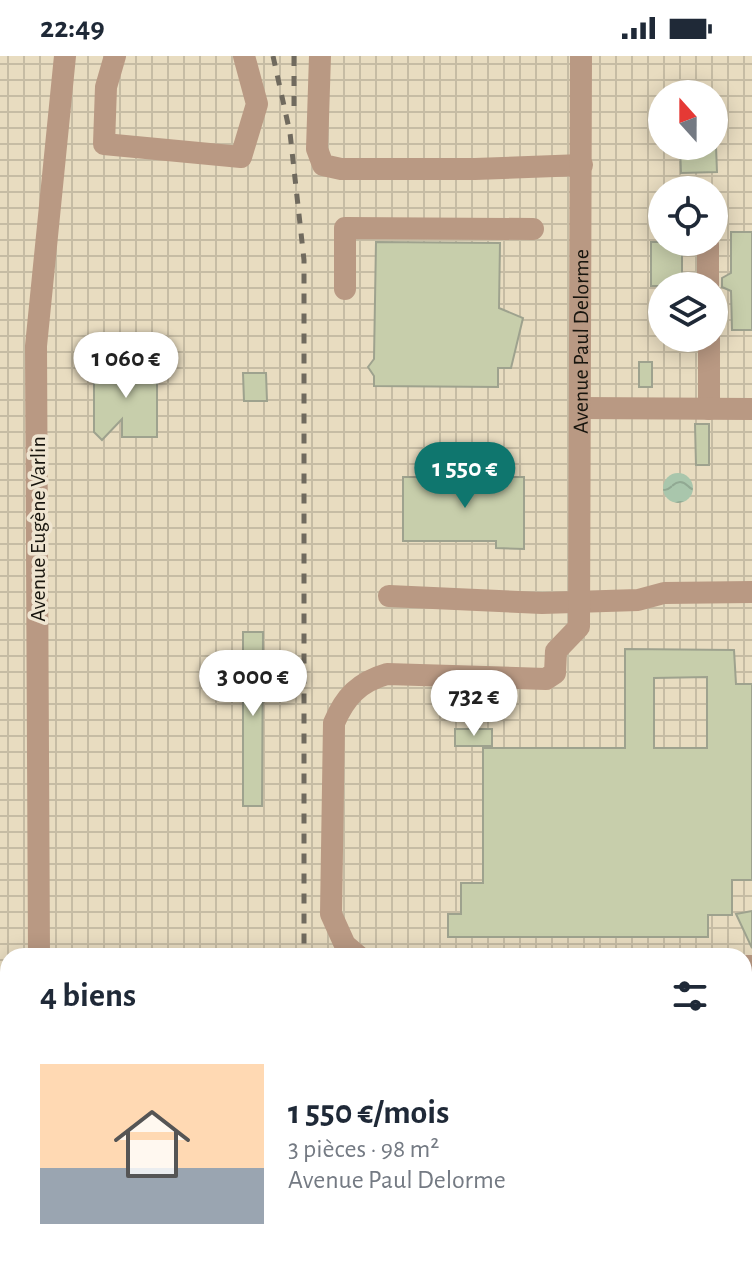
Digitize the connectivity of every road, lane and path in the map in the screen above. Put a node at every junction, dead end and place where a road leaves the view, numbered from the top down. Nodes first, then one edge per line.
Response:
1 (65, 56) edge
2 (115, 56) edge
3 (244, 56) edge
4 (320, 56) edge
5 (581, 56) edge
6 (582, 165) junction
7 (533, 229) dead end
8 (345, 289) dead end
9 (709, 352) edge
10 (580, 408) junction
11 (709, 409) junction
12 (752, 409) edge
13 (752, 592) edge
14 (389, 596) dead end
15 (579, 602) junction
16 (39, 948) edge
17 (349, 948) edge

1 - 16 street, Avenue Eugène Varlin
2 - 3 street
4 - 6 street
5 - 6 street, Avenue Paul Delorme
6 - 10 street, Avenue Paul Delorme
7 - 8 street
9 - 11 street
10 - 11 street
10 - 15 street, Avenue Paul Delorme
11 - 12 street
13 - 15 street
14 - 15 street
15 - 17 street, Avenue Paul Delorme

